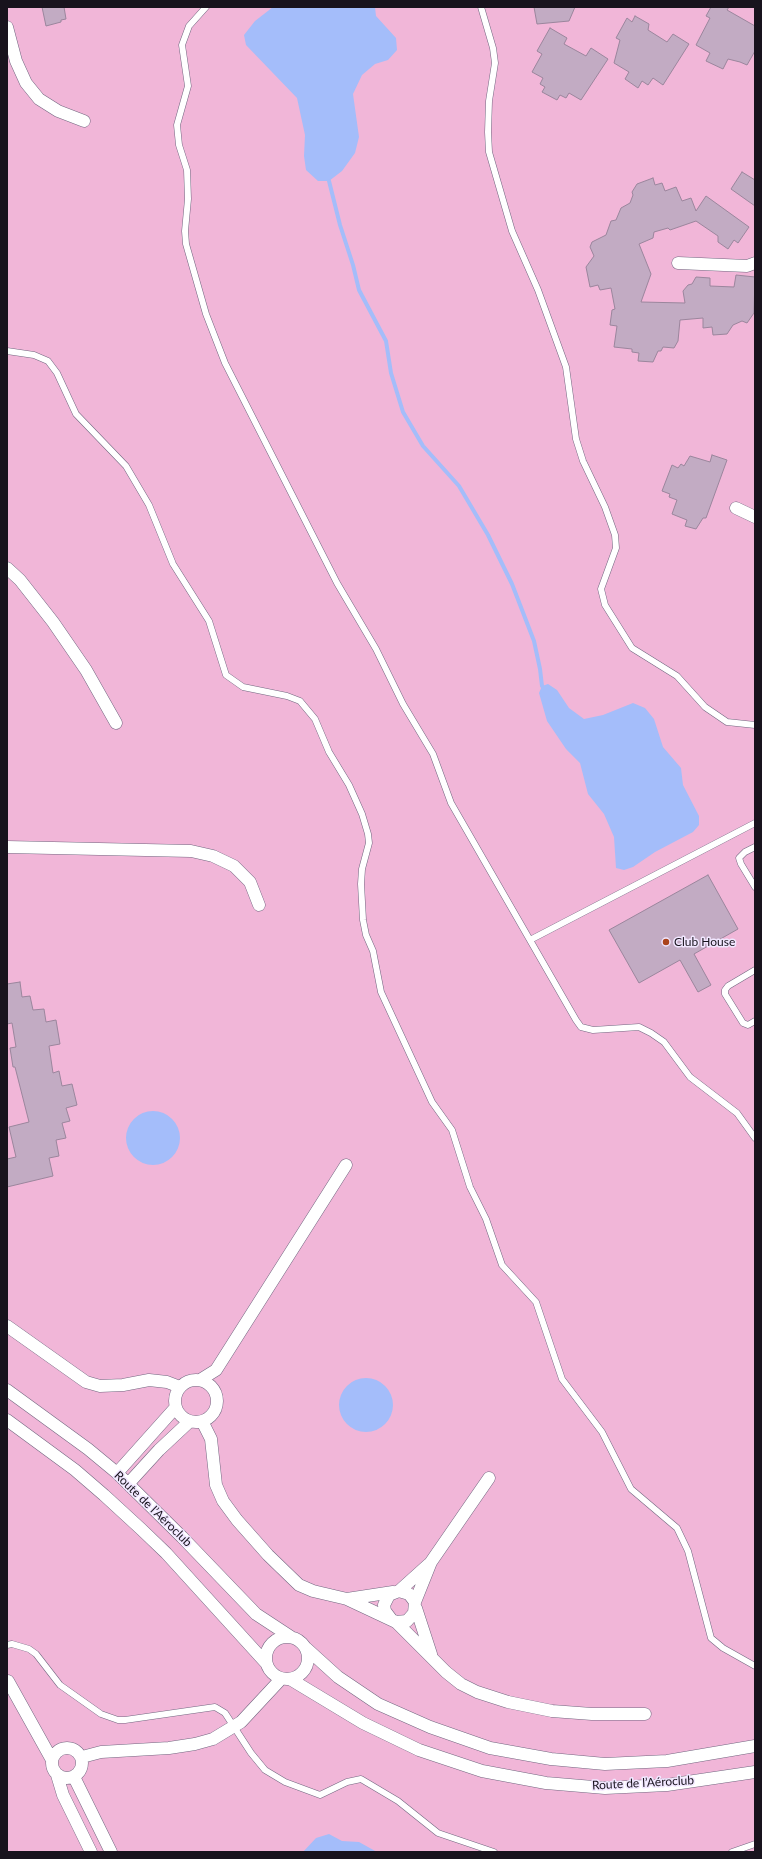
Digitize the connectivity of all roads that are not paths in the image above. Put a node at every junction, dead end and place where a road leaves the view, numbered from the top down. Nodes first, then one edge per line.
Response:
1 (206, 7) edge
2 (481, 7) edge
3 (7, 27) edge
4 (84, 121) dead end
5 (678, 262) dead end
6 (755, 263) edge
7 (7, 352) edge
8 (736, 508) dead end
9 (755, 517) edge
10 (7, 568) edge
11 (116, 723) dead end
12 (755, 725) edge
13 (755, 823) edge
14 (7, 847) edge
15 (755, 847) edge
16 (755, 886) edge
17 (259, 905) dead end
18 (530, 940) junction
19 (755, 970) edge
20 (755, 1021) edge
21 (755, 1138) edge
22 (346, 1165) dead end
23 (7, 1326) edge
24 (216, 1370) junction
25 (200, 1380) junction
26 (180, 1387) junction
27 (7, 1390) edge
28 (214, 1391) junction
29 (176, 1407) junction
30 (7, 1420) edge
31 (196, 1421) junction
32 (117, 1474) junction
33 (490, 1478) dead end
34 (128, 1484) junction
35 (431, 1562) junction
36 (396, 1592) junction
37 (347, 1599) junction
38 (415, 1605) junction
39 (393, 1620) junction
40 (290, 1637) junction
41 (7, 1645) edge
42 (306, 1648) junction
43 (433, 1657) junction
44 (755, 1666) edge
45 (268, 1668) junction
46 (285, 1679) junction
47 (8, 1681) edge
48 (262, 1699) junction
49 (645, 1714) dead end
50 (234, 1726) junction
51 (755, 1746) edge
52 (82, 1757) junction
53 (52, 1760) junction
54 (755, 1772) edge
55 (57, 1775) junction
56 (74, 1777) junction
57 (755, 1844) edge
58 (91, 1852) edge
59 (111, 1852) edge
60 (494, 1852) edge
61 (732, 1852) edge

1 - 18 lane
2 - 12 lane
3 - 4 street
5 - 6 street
7 - 44 lane
8 - 9 street
10 - 11 street
13 - 18 lane
14 - 17 street
15 - 16 lane
18 - 21 lane
19 - 20 lane
22 - 24 street
23 - 26 street
24 - 25 street
24 - 28 street
25 - 26 street
25 - 28 street
26 - 29 street
27 - 32 street, Route de l’Aéroclub
28 - 31 street
29 - 31 street
29 - 32 street
30 - 45 street, Route de l’Aéroclub
31 - 34 street
31 - 37 street
32 - 34 street, Route de l’Aéroclub
33 - 35 street
34 - 40 street, Route de l’Aéroclub
35 - 36 street
35 - 38 street
36 - 37 street
36 - 38 street
36 - 39 street
37 - 39 street
38 - 39 street
38 - 43 street
39 - 43 street
40 - 42 street
40 - 45 street
41 - 50 lane
42 - 46 street
42 - 51 street, Route de l’Aéroclub
43 - 49 street
45 - 46 street
45 - 48 street
46 - 48 street
46 - 54 street, Route de l’Aéroclub
47 - 53 street
48 - 50 street
50 - 52 street
50 - 60 lane
52 - 53 street
52 - 56 street
53 - 55 street
55 - 56 street
55 - 58 street
56 - 59 street
57 - 61 lane

